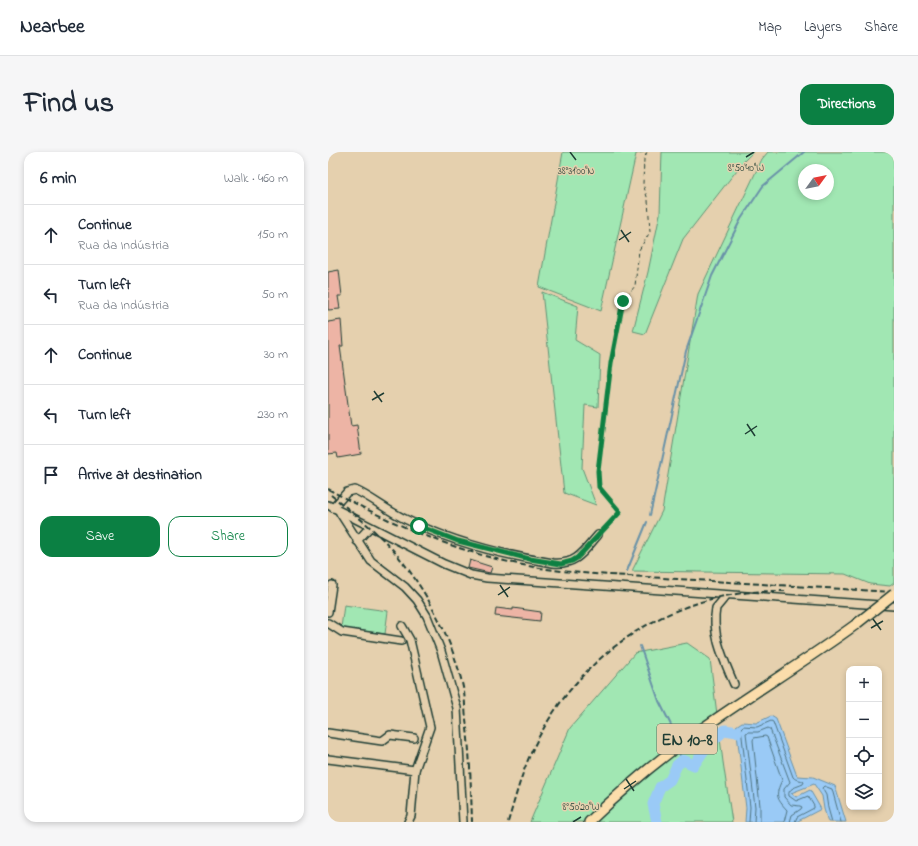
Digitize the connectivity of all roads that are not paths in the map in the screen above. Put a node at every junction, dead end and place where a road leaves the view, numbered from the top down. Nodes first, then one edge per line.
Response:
1 (333, 508) edge
2 (370, 527) junction
3 (598, 535) road end
4 (357, 541) junction
5 (332, 584) dead end
6 (894, 594) edge
7 (726, 596) junction
8 (894, 606) edge
9 (328, 612) edge
10 (328, 623) edge
11 (402, 626) dead end
12 (401, 641) dead end
13 (734, 684) dead end
14 (328, 732) edge
15 (414, 738) dead end
16 (328, 759) edge
17 (415, 770) junction
18 (408, 822) edge
19 (463, 822) edge
20 (589, 822) edge

1 - 2 street
1 - 3 street
1 - 4 street
2 - 4 street
2 - 7 street
4 - 19 street
5 - 9 street
6 - 20 main road, EN 10-8, bridge
7 - 8 street
7 - 13 street
10 - 12 street
11 - 17 street
14 - 15 street
16 - 17 street
17 - 18 street

